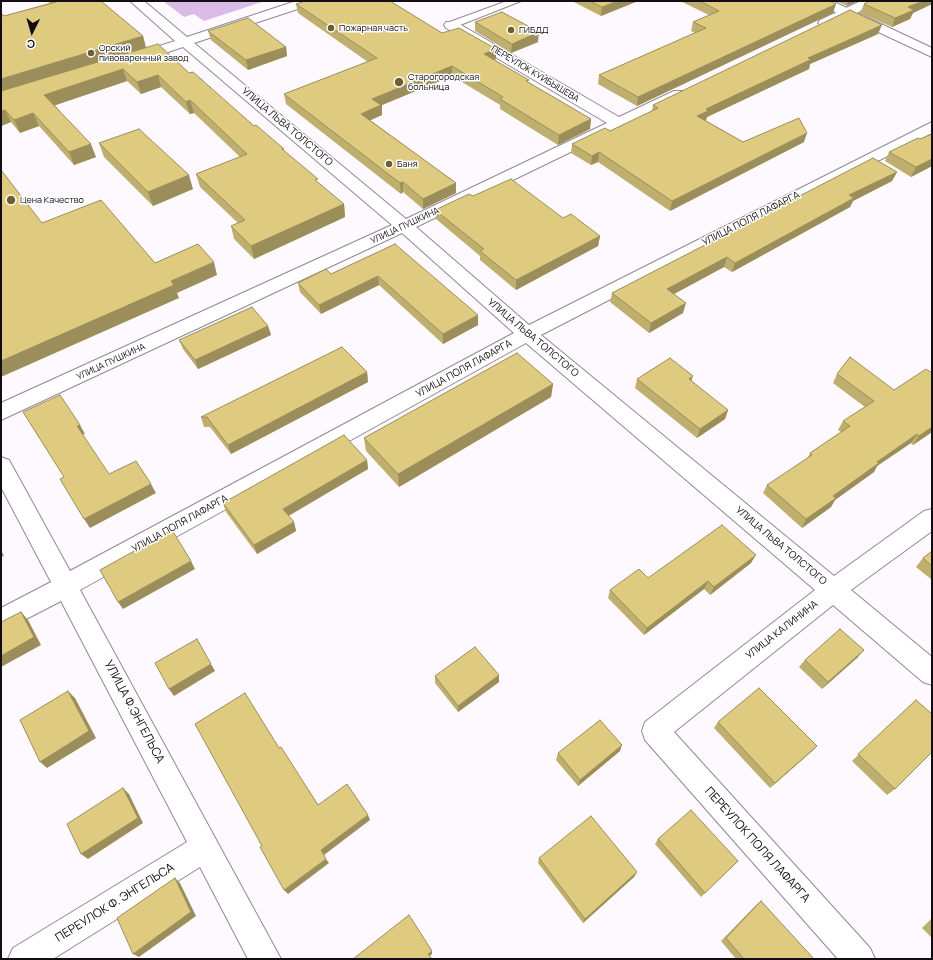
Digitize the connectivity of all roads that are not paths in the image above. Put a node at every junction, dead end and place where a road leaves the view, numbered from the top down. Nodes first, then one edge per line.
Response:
1 (136, 1) edge
2 (309, 1) edge
3 (516, 1) edge
4 (822, 1) edge
5 (871, 1) edge
6 (847, 12) junction
7 (451, 25) joint
8 (811, 30) edge
9 (186, 42) junction
10 (932, 53) edge
11 (127, 61) edge
12 (690, 89) edge
13 (618, 123) junction
14 (932, 127) edge
15 (404, 226) junction
16 (527, 334) junction
17 (1, 412) edge
18 (1, 466) edge
19 (932, 518) edge
20 (67, 586) junction
21 (833, 590) junction
22 (1, 621) edge
23 (932, 673) edge
24 (655, 731) joint
25 (206, 847) junction
26 (24, 959) edge
27 (265, 959) edge
28 (859, 959) edge

1 - 9 street, УЛИЦА ЛЬВА ТОЛСТОГО
2 - 9 street
3 - 7 lane
4 - 6 street
5 - 6 street
6 - 8 street
6 - 10 street
7 - 13 street, ПЕРЕУЛОК КУЙБЫШЕВА
9 - 11 street
9 - 15 street, УЛИЦА ЛЬВА ТОЛСТОГО
12 - 13 street, УЛИЦА ПУШКИНА
13 - 15 street, УЛИЦА ПУШКИНА
14 - 16 street, УЛИЦА ПОЛЯ ЛАФАРГА
15 - 16 street, УЛИЦА ЛЬВА ТОЛСТОГО
15 - 17 street, УЛИЦА ПУШКИНА
16 - 20 street, УЛИЦА ПОЛЯ ЛАФАРГА
16 - 21 street, УЛИЦА ЛЬВА ТОЛСТОГО
18 - 20 street, УЛИЦА Ф.ЭНГЕЛЬСА
19 - 21 street, УЛИЦА КАЛИНИНА
20 - 22 street, УЛИЦА ПОЛЯ ЛАФАРГА
20 - 25 street, УЛИЦА Ф.ЭНГЕЛЬСА
21 - 23 street, УЛИЦА ЛЬВА ТОЛСТОГО
21 - 24 street, УЛИЦА КАЛИНИНА
24 - 28 street, ПЕРЕУЛОК ПОЛЯ ЛАФАРГА
25 - 26 street, ПЕРЕУЛОК Ф. ЭНГЕЛЬСА
25 - 27 street, УЛИЦА Ф.ЭНГЕЛЬСА

